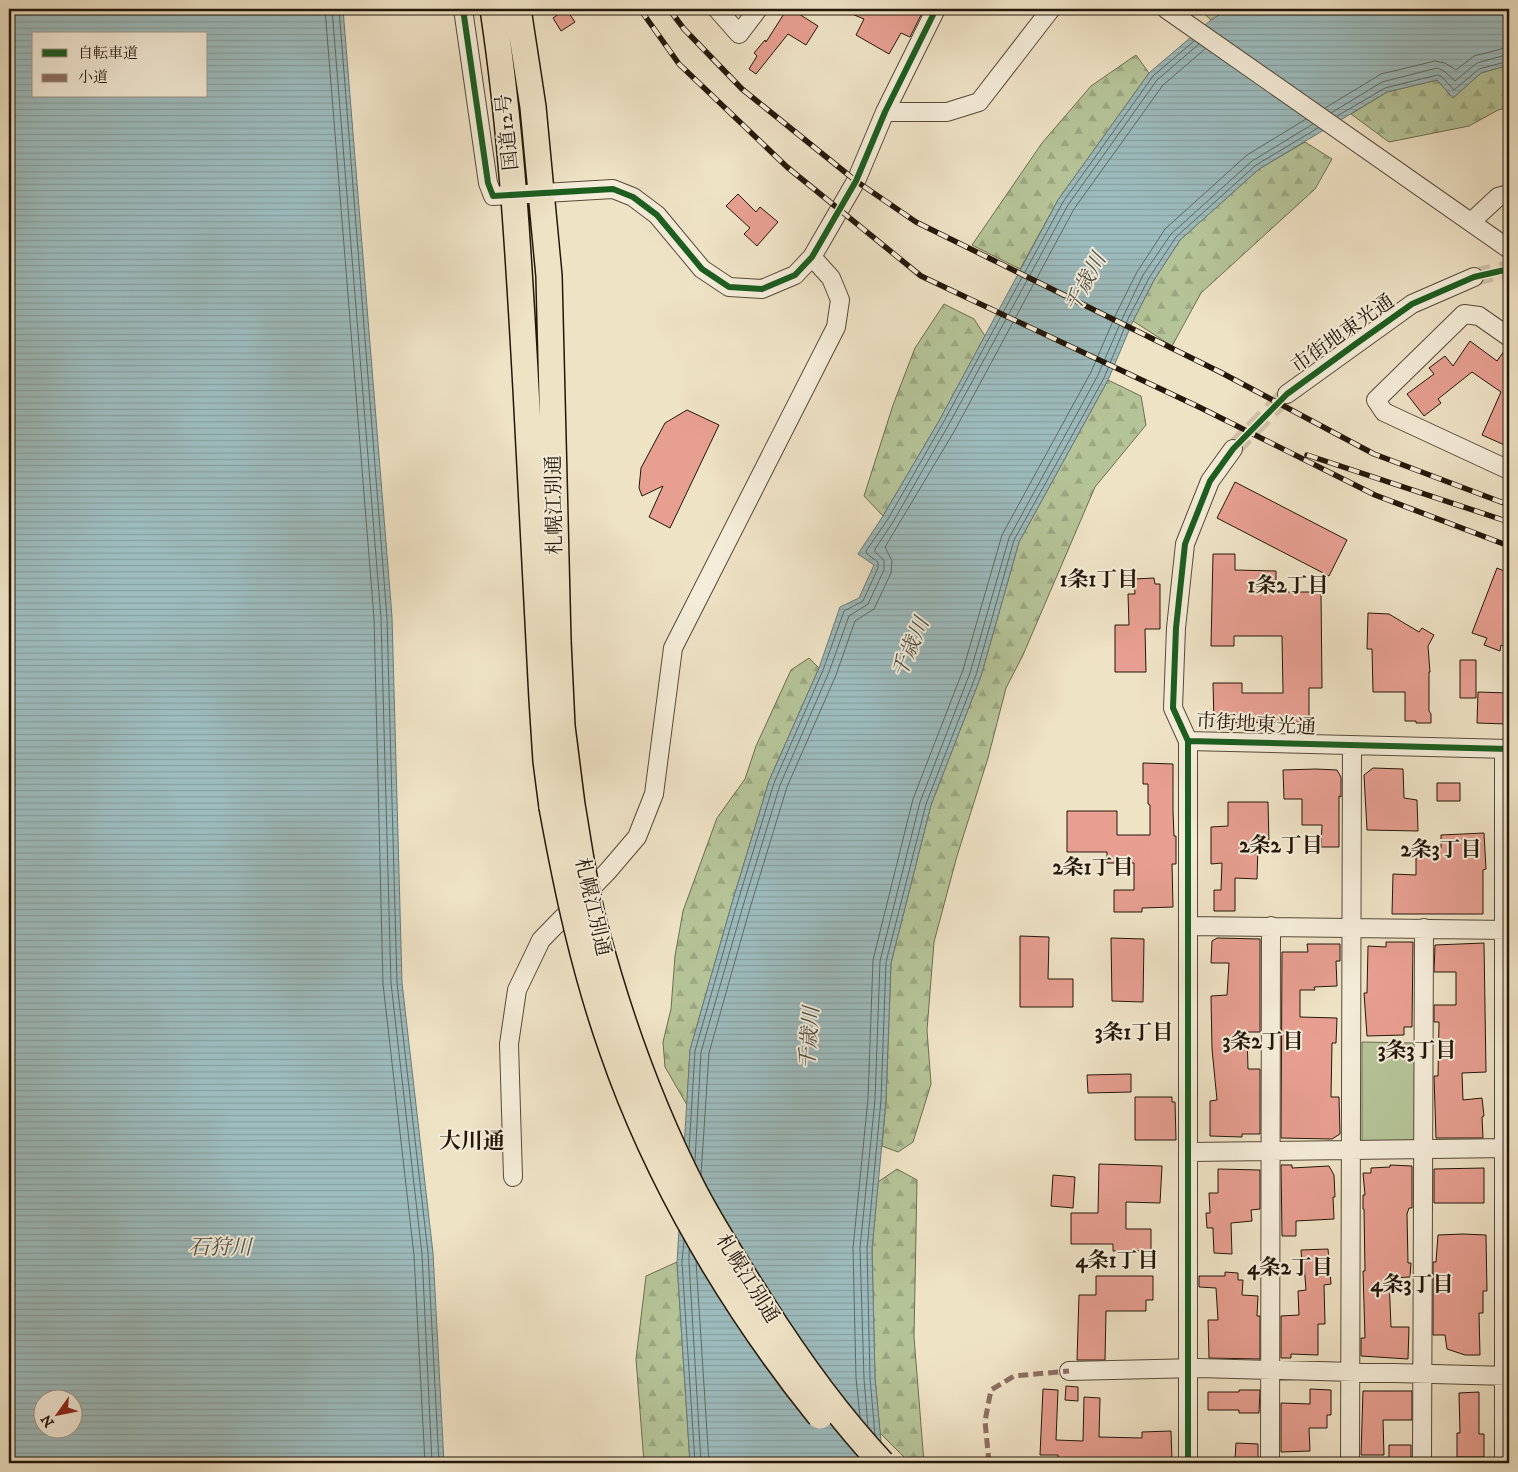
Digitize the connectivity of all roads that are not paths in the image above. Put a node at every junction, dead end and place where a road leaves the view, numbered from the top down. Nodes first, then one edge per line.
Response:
1 (462, 9) edge
2 (493, 9) edge
3 (518, 9) edge
4 (717, 9) edge
5 (758, 9) edge
6 (936, 9) edge
7 (1051, 9) edge
8 (1166, 9) edge
9 (885, 112) junction
10 (514, 194) junction
11 (543, 194) junction
12 (1509, 194) edge
13 (1471, 222) junction
14 (1509, 249) edge
15 (812, 257) junction
16 (550, 276) joint
17 (1474, 277) tunnel mouth
18 (521, 286) joint
19 (1509, 337) edge
20 (1286, 394) tunnel mouth
21 (1233, 449) tunnel mouth
22 (1509, 470) edge
23 (1188, 741) junction
24 (1352, 745) junction
25 (1507, 749) edge
26 (562, 806) junction
27 (1188, 926) junction
28 (1271, 926) junction
29 (1352, 927) junction
30 (1424, 928) junction
31 (1507, 930) edge
32 (1507, 1148) edge
33 (1423, 1149) junction
34 (1351, 1150) junction
35 (1269, 1151) junction
36 (1188, 1152) junction
37 (513, 1177) dead end
38 (1188, 1368) junction
39 (1270, 1370) junction
40 (1069, 1371) dead end
41 (1350, 1372) junction
42 (1422, 1374) junction
43 (1507, 1376) edge
44 (860, 1463) edge
45 (882, 1463) edge
46 (1188, 1463) edge
47 (1270, 1463) edge
48 (1350, 1463) edge
49 (1422, 1463) edge
50 (1504, 1463) edge

1 - 10 street
2 - 10 highway, 国道12号
3 - 11 highway, 国道12号
4 - 5 street
6 - 9 street
7 - 9 street
8 - 13 street
9 - 15 street
10 - 11 street
10 - 18 highway, 国道12号
11 - 15 street
11 - 16 highway, 国道12号
12 - 13 street
13 - 14 street
15 - 37 street
16 - 26 highway, 札幌江別通
17 - 20 street, 市街地東光通
18 - 26 highway, 札幌江別通
19 - 22 street
21 - 23 street, 市街地東光通
23 - 24 street, 市街地東光通
23 - 27 street
24 - 25 street, 市街地東光通
24 - 29 street
25 - 31 street
26 - 44 highway, 札幌江別通, bridge
26 - 45 highway, 札幌江別通, bridge
27 - 28 street
27 - 36 street
28 - 29 street
28 - 35 street
29 - 30 street
29 - 34 street
30 - 31 street
30 - 33 street
31 - 32 street
32 - 33 street
32 - 43 street
33 - 34 street
33 - 42 street
34 - 35 street
34 - 41 street
35 - 36 street
35 - 39 street
36 - 38 street
38 - 39 street
38 - 40 street
38 - 46 street
39 - 41 street
39 - 47 street
41 - 42 street
41 - 48 street
42 - 43 street
42 - 49 street
43 - 50 street

